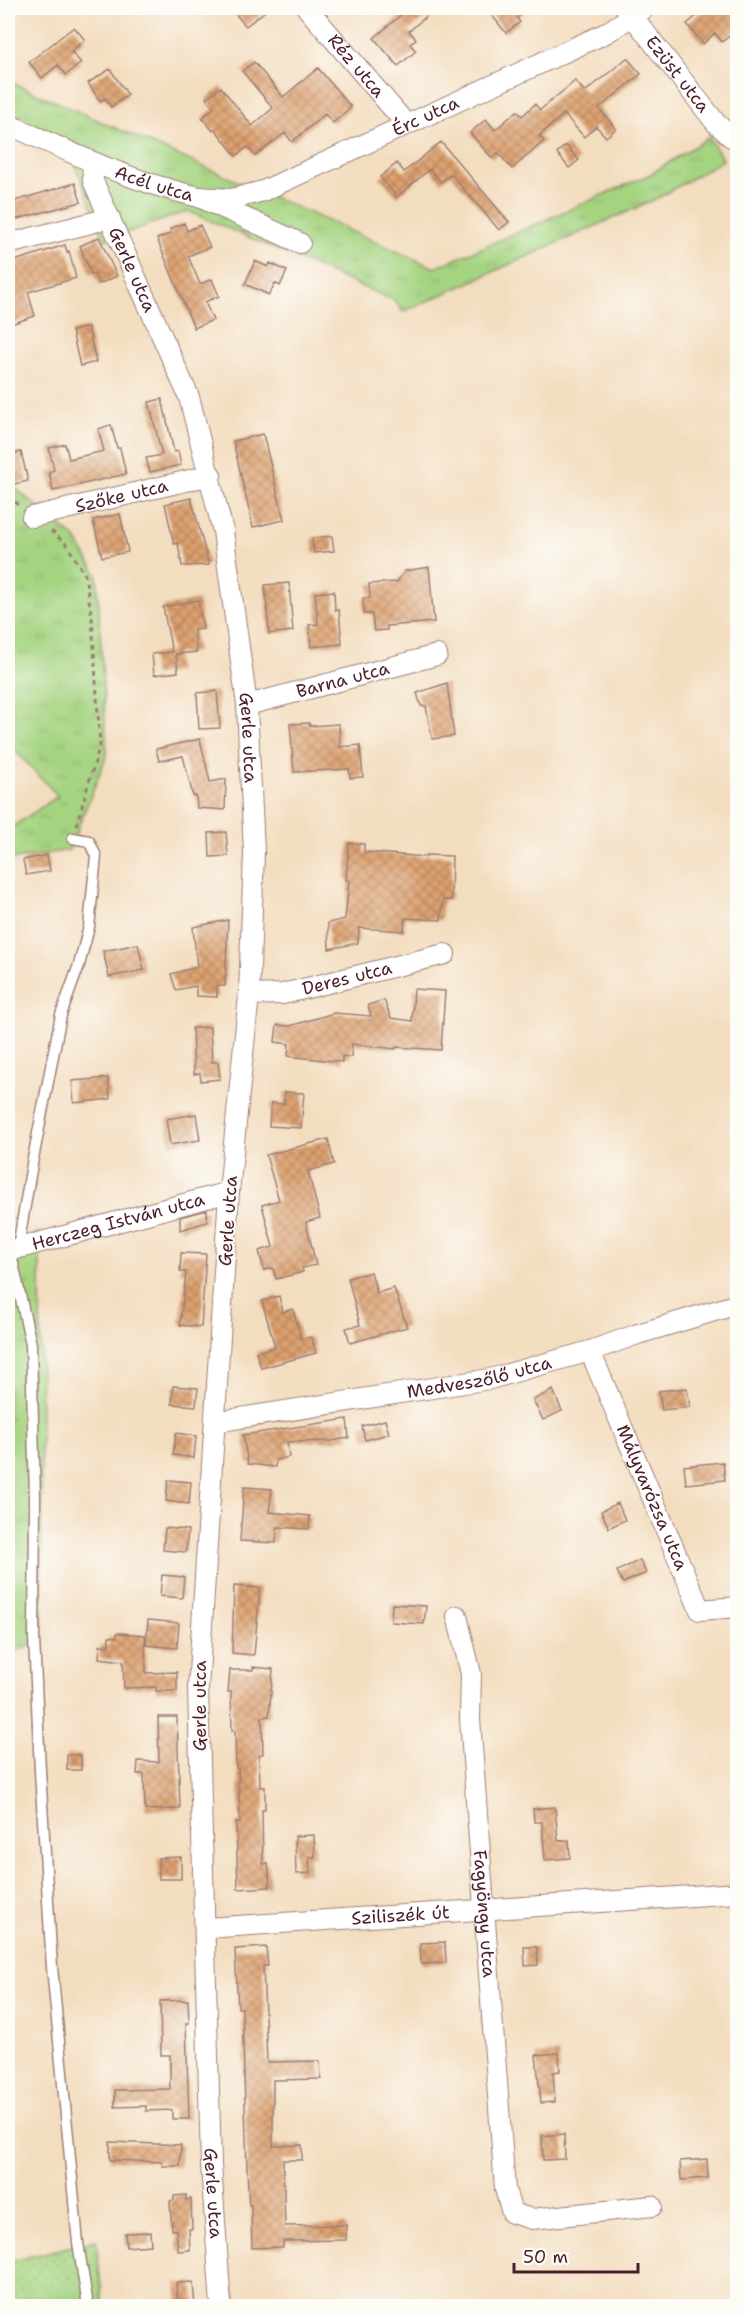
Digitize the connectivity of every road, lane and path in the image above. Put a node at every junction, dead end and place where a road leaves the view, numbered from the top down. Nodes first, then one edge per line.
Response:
1 (307, 8) edge
2 (635, 10) edge
3 (8, 124) edge
4 (406, 124) junction
5 (732, 137) dead end
6 (92, 162) junction
7 (199, 197) junction
8 (110, 218) junction
9 (300, 243) dead end
10 (8, 244) edge
11 (210, 475) junction
12 (32, 517) joint
13 (437, 655) dead end
14 (247, 705) junction
15 (73, 838) joint
16 (445, 954) dead end
17 (249, 995) junction
18 (229, 1192) junction
19 (12, 1249) edge
20 (738, 1304) edge
21 (590, 1351) junction
22 (215, 1422) junction
23 (738, 1607) edge
24 (457, 1616) dead end
25 (738, 1893) edge
26 (483, 1908) junction
27 (206, 1928) junction
28 (652, 2206) dead end
29 (88, 2307) edge
30 (221, 2307) edge

1 - 4 street, Réz utca
2 - 4 street, Érc utca
2 - 5 street, Ezüst utca
3 - 6 street, Acél utca
4 - 7 street, Érc utca
6 - 7 street, Acél utca
6 - 8 street, Gerle utca
7 - 9 street, Acél utca
8 - 10 street
8 - 11 street, Gerle utca
11 - 12 street, Szőke utca
11 - 14 street, Gerle utca
12 - 15 path
13 - 14 street, Barna utca
14 - 17 street, Gerle utca
15 - 19 lane
16 - 17 street, Deres utca
17 - 18 street, Gerle utca
18 - 19 street, Herczeg István utca
18 - 22 street, Gerle utca
19 - 29 lane
20 - 21 street, Medveszőlő utca
21 - 22 street, Medveszőlő utca
21 - 23 street, Mályvarózsa utca
22 - 27 street, Gerle utca
24 - 26 street, Fagyöngy utca
25 - 26 street, Sziliszék út
26 - 27 street, Sziliszék út
26 - 28 street, Fagyöngy utca
27 - 30 street, Gerle utca

